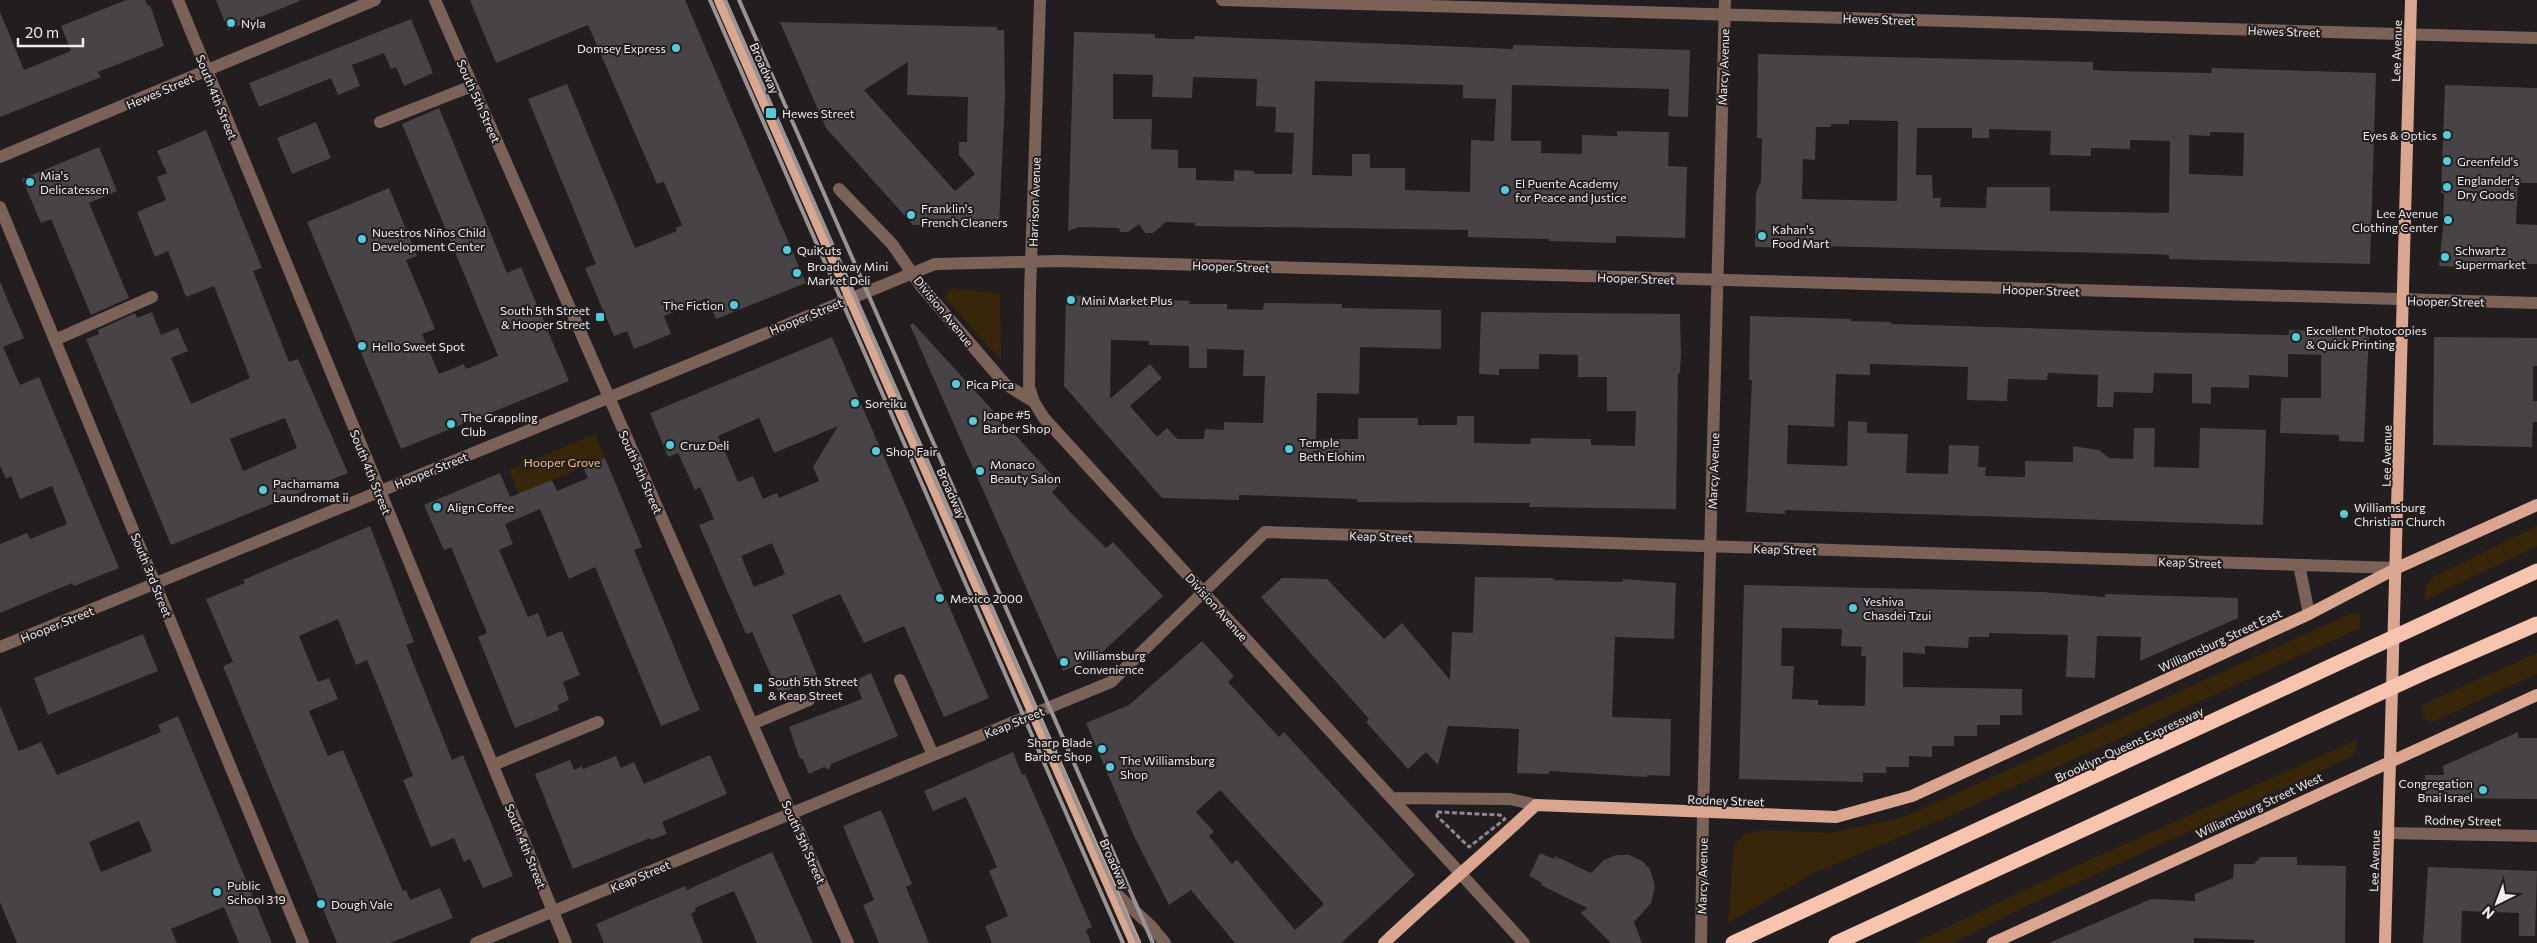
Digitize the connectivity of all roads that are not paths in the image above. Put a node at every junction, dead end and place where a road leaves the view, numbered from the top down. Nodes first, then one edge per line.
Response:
1 (178, 0) edge
2 (374, 0) edge
3 (435, 0) edge
4 (720, 0) edge
5 (1040, 0) edge
6 (1222, 0) edge
7 (1725, 0) edge
8 (2412, 0) edge
9 (1725, 15) junction
10 (2411, 34) junction
11 (2537, 38) edge
12 (207, 72) junction
13 (472, 86) junction
14 (380, 122) dead end
15 (0, 157) edge
16 (839, 189) dead end
17 (0, 207) edge
18 (1032, 261) junction
19 (913, 272) junction
20 (1718, 281) junction
21 (152, 297) dead end
22 (851, 297) junction
23 (2403, 300) junction
24 (2537, 303) edge
25 (56, 340) junction
26 (609, 397) junction
27 (1034, 402) junction
28 (379, 491) junction
29 (2537, 505) edge
30 (1710, 547) junction
31 (2299, 565) junction
32 (2397, 568) junction
33 (2537, 572) edge
34 (155, 583) junction
35 (1203, 592) junction
36 (2309, 614) junction
37 (2537, 624) edge
38 (0, 647) edge
39 (900, 680) dead end
40 (2537, 695) edge
41 (810, 700) dead end
42 (1034, 714) junction
43 (598, 722) dead end
44 (752, 724) junction
45 (933, 755) junction
46 (2390, 761) junction
47 (493, 766) junction
48 (1912, 796) joint
49 (1392, 798) junction
50 (1536, 805) junction
51 (791, 813) junction
52 (1703, 813) junction
53 (2388, 833) junction
54 (2537, 836) edge
55 (1460, 872) junction
56 (1113, 892) junction
57 (553, 912) junction
58 (1702, 939) edge
59 (303, 943) edge
60 (476, 943) edge
61 (566, 943) edge
62 (848, 943) edge
63 (1135, 943) edge
64 (1165, 943) edge
65 (1384, 943) edge
66 (1524, 943) edge
67 (1733, 943) edge
68 (1836, 943) edge
69 (1993, 943) edge
70 (2385, 943) edge

1 - 12 street, South 4th Street
2 - 12 street, Hewes Street
3 - 13 street, South 5th Street
4 - 22 main road, Broadway
5 - 18 street, Harrison Avenue
6 - 9 street, Hewes Street
7 - 9 street, Marcy Avenue
8 - 10 main road, Lee Avenue
9 - 10 street, Hewes Street
9 - 20 street, Marcy Avenue
10 - 11 street, Hewes Street
10 - 23 main road, Lee Avenue
12 - 15 street, Hewes Street
12 - 28 street, South 4th Street
13 - 14 street
13 - 26 street, South 5th Street
16 - 19 street
17 - 25 street, South 3rd Street
18 - 19 street, Hooper Street
18 - 20 street, Hooper Street
18 - 27 street, Harrison Avenue
19 - 22 street, Hooper Street
19 - 27 street, Division Avenue
20 - 23 street, Hooper Street
20 - 30 street, Marcy Avenue
21 - 25 street
22 - 26 street, Hooper Street
22 - 42 main road, Broadway
23 - 24 street, Hooper Street
23 - 32 main road, Lee Avenue
25 - 34 street, South 3rd Street
26 - 28 street, Hooper Street
26 - 44 street, South 5th Street
27 - 35 street, Division Avenue
28 - 34 street, Hooper Street
28 - 47 street, South 4th Street
29 - 32 main road, Williamsburg Street East
30 - 31 street, Keap Street
30 - 35 street, Keap Street
30 - 52 street, Marcy Avenue
31 - 32 street, Keap Street
31 - 36 street
32 - 36 main road, Williamsburg Street East
32 - 46 main road, Lee Avenue
33 - 67 highway, Brooklyn-Queens Expressway
34 - 38 street, Hooper Street
34 - 59 street, South 3rd Street
35 - 42 street, Keap Street
35 - 49 street, Division Avenue
36 - 48 main road, Williamsburg Street East
37 - 68 highway
39 - 45 street
40 - 46 main road, Williamsburg Street West
41 - 44 street
42 - 45 street, Keap Street
42 - 56 main road, Broadway
43 - 47 street
44 - 51 street, South 5th Street
45 - 51 street, Keap Street
46 - 53 main road, Lee Avenue
46 - 69 main road, Williamsburg Street West
47 - 57 street, South 4th Street
48 - 52 main road, Rodney Street
49 - 50 street, Rodney Street
49 - 55 street, Division Avenue
50 - 52 main road, Rodney Street
50 - 55 main road
51 - 57 street, Keap Street
51 - 62 street, South 5th Street
52 - 58 street, Marcy Avenue
53 - 54 street, Rodney Street
53 - 70 main road, Lee Avenue
55 - 65 main road
55 - 66 street, Division Avenue
56 - 63 main road, Broadway
56 - 64 street
57 - 60 street, Keap Street
57 - 61 street, South 4th Street

